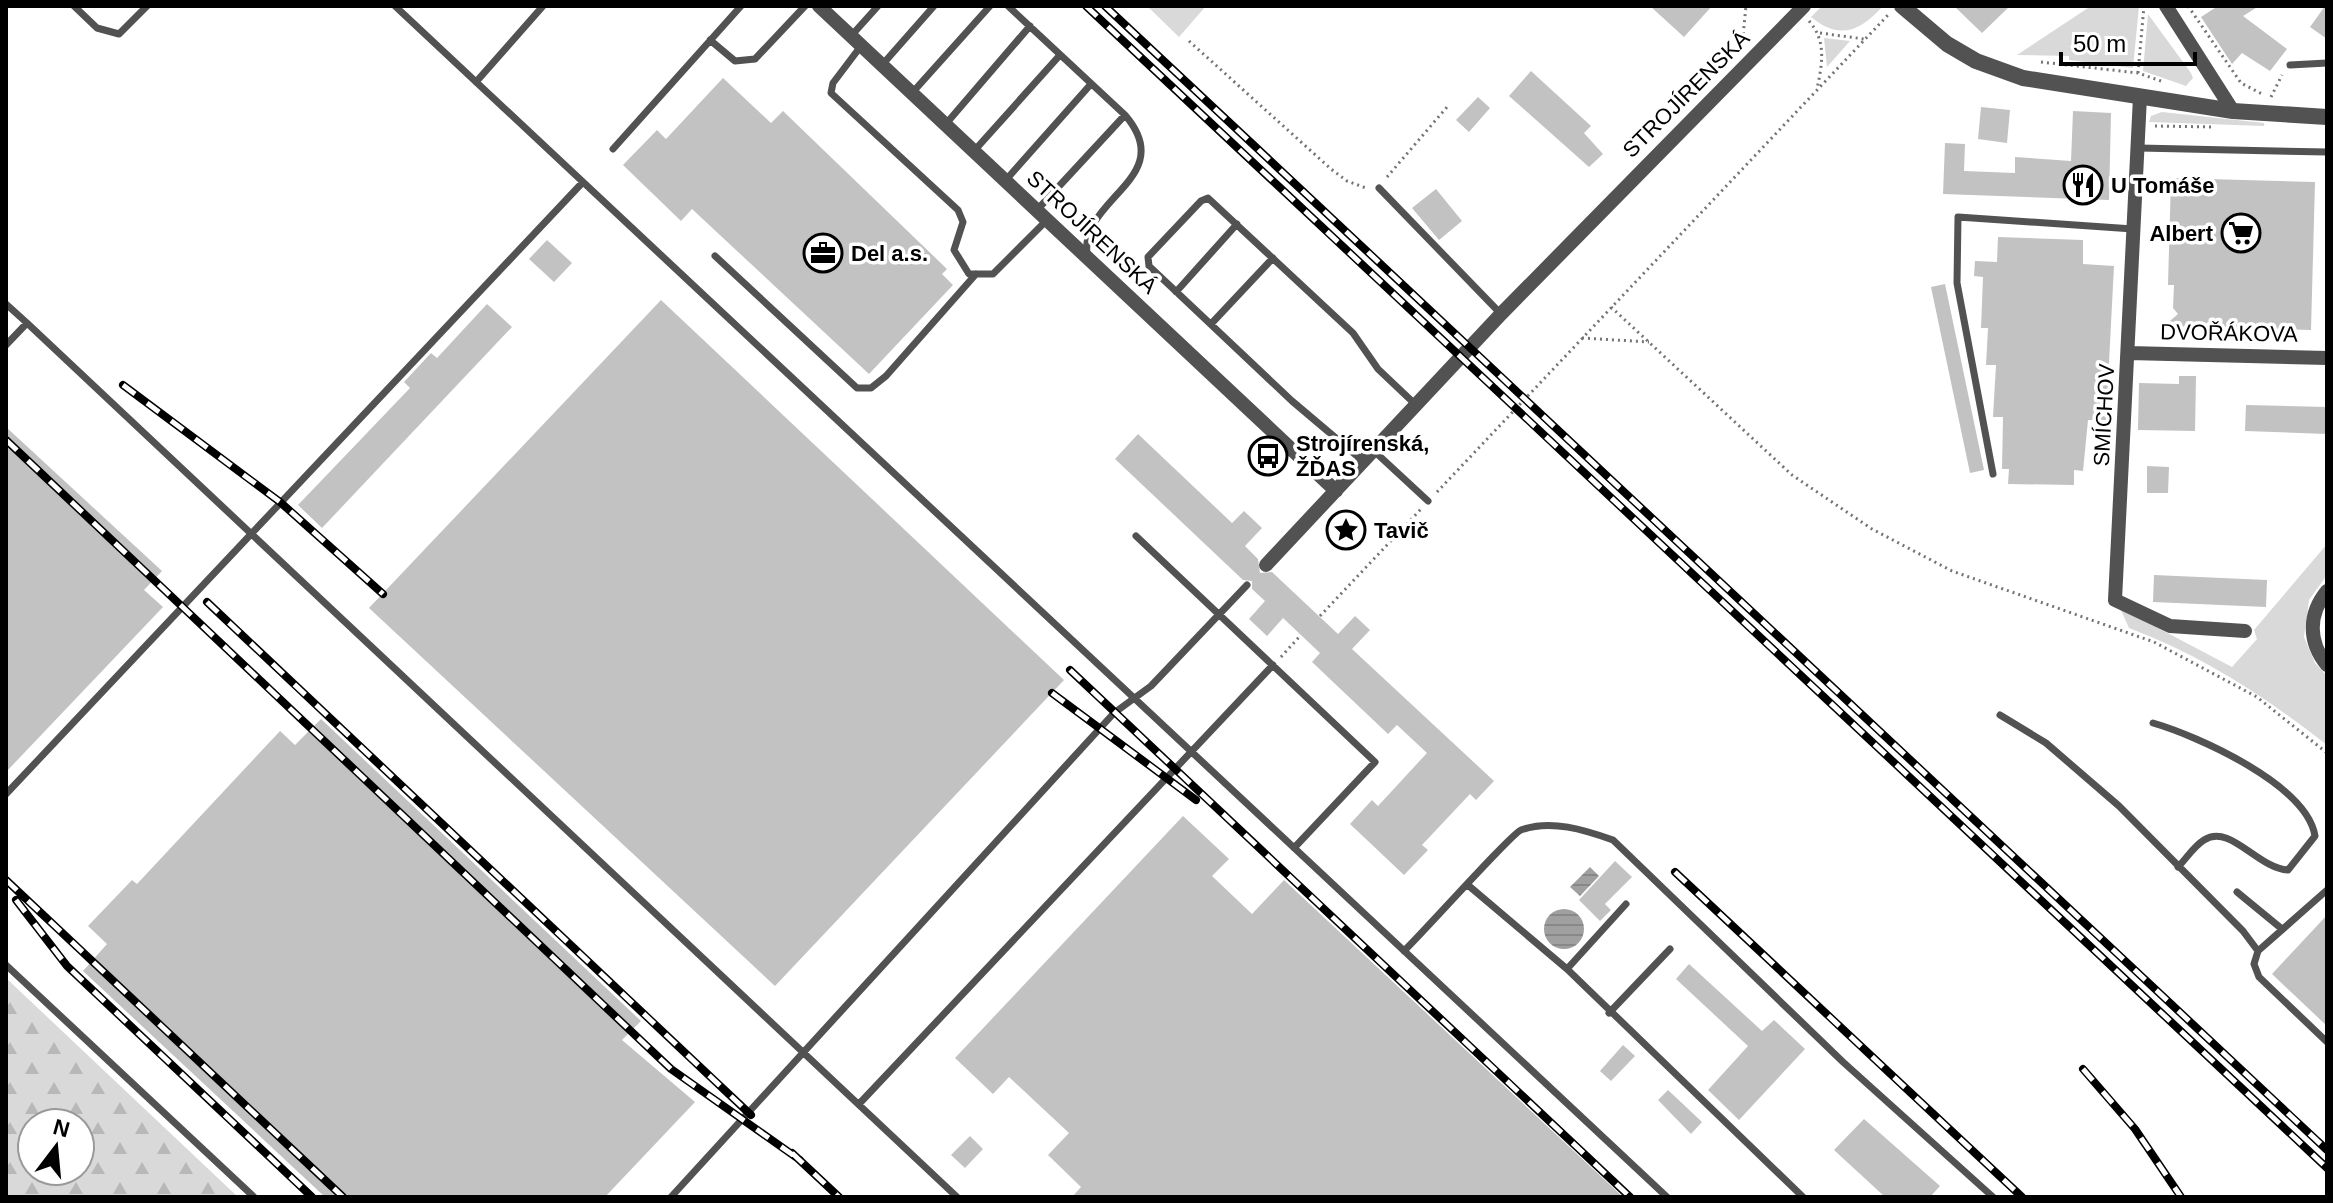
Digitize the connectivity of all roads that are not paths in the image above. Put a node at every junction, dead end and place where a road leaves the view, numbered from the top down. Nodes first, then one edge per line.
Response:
1 (74, 6) edge
2 (147, 6) edge
3 (395, 6) edge
4 (543, 6) edge
5 (741, 6) edge
6 (805, 6) edge
7 (819, 6) edge
8 (878, 6) edge
9 (934, 6) edge
10 (990, 6) edge
11 (1008, 6) edge
12 (1899, 6) edge
13 (2166, 6) edge
14 (1805, 12) edge
15 (1030, 26) junction
16 (710, 40) junction
17 (856, 41) junction
18 (1060, 55) junction
19 (2327, 63) edge
20 (882, 65) junction
21 (2290, 65) road end
22 (476, 82) junction
23 (1091, 84) junction
24 (912, 93) junction
25 (2140, 97) junction
26 (2233, 111) junction
27 (1125, 115) junction
28 (2327, 117) edge
29 (945, 125) junction
30 (2139, 148) junction
31 (613, 149) dead end
32 (974, 151) junction
33 (2327, 152) edge
34 (1005, 181) junction
35 (583, 182) junction
36 (1379, 188) road end
37 (1042, 215) junction
38 (1237, 224) junction
39 (2135, 229) junction
40 (715, 256) dead end
41 (1087, 258) junction
42 (1273, 258) junction
43 (976, 274) junction
44 (1176, 292) junction
45 (6, 304) edge
46 (1501, 314) junction
47 (27, 323) junction
48 (1211, 324) junction
49 (6, 345) edge
50 (2129, 353) junction
51 (2327, 358) edge
52 (1416, 405) junction
53 (1368, 456) junction
54 (1993, 474) dead end
55 (1336, 491) junction
56 (1428, 501) road end
57 (252, 532) junction
58 (1136, 536) dead end
59 (1266, 565) dead end
60 (1247, 585) dead end
61 (2327, 591) edge
62 (1219, 615) junction
63 (2245, 631) dead end
64 (1273, 665) junction
65 (2327, 665) edge
66 (1134, 698) junction
67 (2000, 715) dead end
68 (2153, 723) dead end
69 (1191, 752) junction
70 (6, 794) edge
71 (1294, 848) junction
72 (2178, 867) junction
73 (1469, 886) junction
74 (2327, 890) edge
75 (2237, 892) dead end
76 (1626, 904) dead end
77 (2282, 929) junction
78 (1670, 949) dead end
79 (1404, 951) junction
80 (2258, 951) junction
81 (6, 965) edge
82 (1567, 969) junction
83 (1609, 1013) junction
84 (2327, 1042) edge
85 (804, 1052) junction
86 (859, 1104) junction
87 (254, 1197) edge
88 (671, 1197) edge
89 (957, 1197) edge
90 (1667, 1197) edge
91 (1803, 1197) edge
92 (1993, 1197) edge

1 - 2 lane
3 - 22 lane
4 - 22 lane
5 - 16 lane
6 - 16 lane
7 - 17 street, STROJÍRENSKÁ
8 - 17 lane
9 - 20 lane
10 - 24 lane
11 - 15 lane
12 - 25 street
13 - 26 street
14 - 46 street, STROJÍRENSKÁ
15 - 18 lane
15 - 29 lane
16 - 31 lane
17 - 20 street, STROJÍRENSKÁ
17 - 43 lane
18 - 23 lane
18 - 32 lane
19 - 21 lane
20 - 24 street, STROJÍRENSKÁ
22 - 35 lane
23 - 27 lane
23 - 34 lane
24 - 29 street, STROJÍRENSKÁ
25 - 26 street
25 - 30 street, SMÍCHOV
26 - 28 street
27 - 37 lane
27 - 41 lane
29 - 32 street, STROJÍRENSKÁ
30 - 33 lane
30 - 39 street, SMÍCHOV
32 - 34 street, STROJÍRENSKÁ
34 - 37 street, STROJÍRENSKÁ
35 - 57 lane
35 - 66 lane
36 - 46 lane
37 - 41 street, STROJÍRENSKÁ
37 - 43 lane
38 - 42 lane
38 - 44 lane
38 - 44 lane
39 - 50 street, SMÍCHOV
39 - 54 lane
40 - 43 lane
41 - 55 street, STROJÍRENSKÁ
42 - 48 lane
42 - 52 lane
44 - 48 lane
45 - 47 lane
46 - 52 street, STROJÍRENSKÁ
47 - 49 lane
47 - 57 lane
48 - 53 lane
50 - 51 street, DVOŘÁKOVA
50 - 63 street, SMÍCHOV
52 - 53 street, STROJÍRENSKÁ
53 - 55 street, STROJÍRENSKÁ
53 - 56 lane
55 - 59 street, STROJÍRENSKÁ
57 - 70 lane
57 - 85 lane
58 - 62 lane
60 - 62 lane
61 - 65 street
62 - 64 lane
62 - 66 lane
64 - 69 lane
64 - 71 lane
66 - 69 lane
66 - 85 lane
67 - 72 lane
68 - 72 lane
69 - 71 lane
69 - 86 lane
71 - 79 lane
72 - 80 lane
73 - 79 lane
73 - 82 lane
73 - 92 lane
74 - 77 lane
75 - 77 lane
76 - 82 lane
77 - 80 lane
78 - 83 lane
79 - 90 lane
80 - 84 lane
81 - 87 lane
82 - 83 lane
83 - 91 lane
85 - 86 lane
85 - 88 lane
86 - 89 lane

